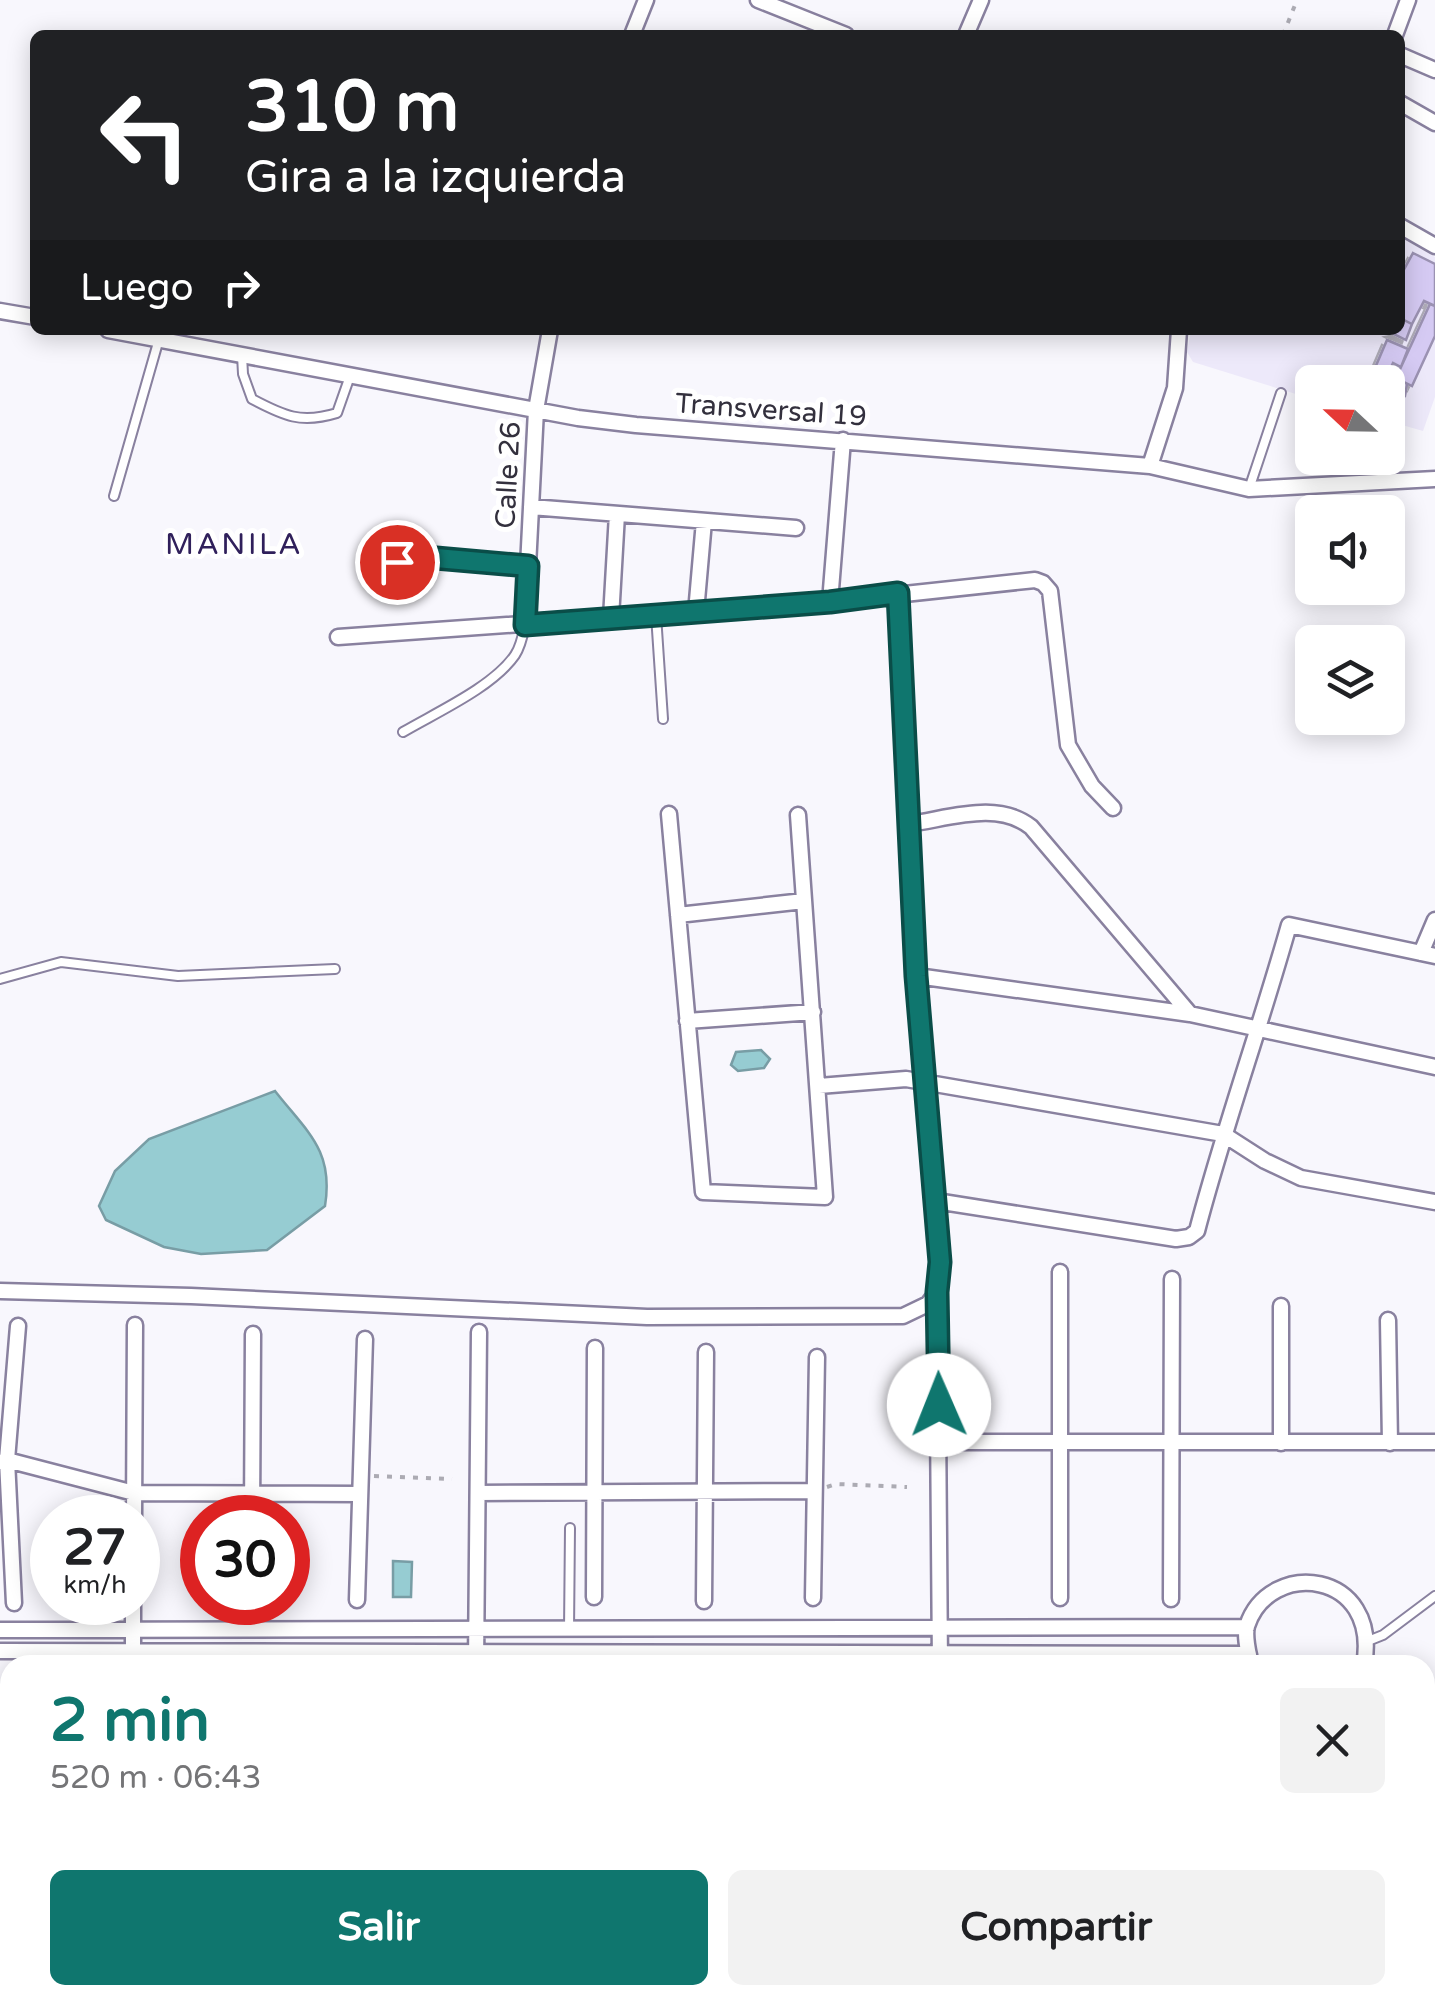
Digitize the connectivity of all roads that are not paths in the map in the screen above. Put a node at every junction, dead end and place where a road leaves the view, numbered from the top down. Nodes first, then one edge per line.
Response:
1 (646, 0) edge
2 (758, 0) edge
3 (981, 0) edge
4 (1408, 0) edge
5 (634, 30) edge
6 (833, 30) edge
7 (968, 30) edge
8 (1396, 30) edge
9 (1405, 57) edge
10 (1435, 70) edge
11 (1405, 106) edge
12 (1435, 123) edge
13 (1405, 229) edge
14 (1435, 246) edge
15 (0, 311) edge
16 (30, 316) edge
17 (134, 335) edge
18 (549, 335) edge
19 (1180, 335) edge
20 (159, 340) junction
21 (242, 355) junction
22 (350, 376) junction
23 (1281, 392) dead end
24 (536, 410) junction
25 (843, 440) junction
26 (1150, 466) junction
27 (1435, 479) edge
28 (1248, 489) junction
29 (114, 496) dead end
30 (531, 507) junction
31 (618, 514) junction
32 (704, 521) junction
33 (796, 528) dead end
34 (397, 562) dead end
35 (528, 566) junction
36 (898, 593) junction
37 (830, 602) junction
38 (696, 612) junction
39 (656, 615) junction
40 (611, 618) junction
41 (525, 625) junction
42 (338, 637) dead end
43 (663, 719) dead end
44 (403, 732) dead end
45 (1113, 808) dead end
46 (670, 814) dead end
47 (798, 815) dead end
48 (908, 824) junction
49 (804, 901) junction
50 (678, 915) junction
51 (1435, 920) edge
52 (1428, 955) edge
53 (335, 969) dead end
54 (916, 976) junction
55 (0, 979) edge
56 (813, 1012) junction
57 (1190, 1014) junction
58 (687, 1021) junction
59 (1260, 1030) junction
60 (1435, 1067) edge
61 (927, 1085) junction
62 (820, 1086) junction
63 (1223, 1134) junction
64 (936, 1201) junction
65 (1435, 1202) edge
66 (1060, 1272) dead end
67 (1172, 1279) dead end
68 (0, 1291) edge
69 (937, 1292) junction
70 (1282, 1306) dead end
71 (1388, 1320) dead end
72 (18, 1326) dead end
73 (135, 1326) dead end
74 (479, 1332) dead end
75 (253, 1334) dead end
76 (365, 1339) dead end
77 (596, 1348) dead end
78 (706, 1352) dead end
79 (817, 1357) dead end
80 (940, 1442) junction
81 (1060, 1442) junction
82 (1172, 1442) junction
83 (1435, 1442) edge
84 (1282, 1443) junction
85 (1390, 1443) junction
86 (3, 1461) edge
87 (707, 1491) junction
88 (814, 1491) junction
89 (253, 1492) junction
90 (595, 1492) junction
91 (134, 1493) junction
92 (478, 1493) junction
93 (360, 1494) junction
94 (253, 1495) edge
95 (570, 1528) dead end
96 (1435, 1596) edge
97 (594, 1597) dead end
98 (812, 1598) dead end
99 (1060, 1598) dead end
100 (1171, 1598) dead end
101 (357, 1600) dead end
102 (14, 1602) dead end
103 (704, 1602) dead end
104 (133, 1625) edge
105 (1247, 1627) junction
106 (476, 1629) junction
107 (940, 1629) junction
108 (0, 1630) edge
109 (17, 1630) junction
110 (133, 1630) junction
111 (254, 1630) junction
112 (569, 1630) junction
113 (1368, 1641) junction
114 (0, 1652) edge
115 (17, 1652) junction
116 (255, 1652) junction
117 (75, 1655) edge
118 (133, 1655) edge
119 (194, 1655) edge
120 (350, 1655) edge
121 (476, 1655) edge
122 (940, 1655) edge
123 (1250, 1655) edge
124 (1366, 1655) edge

1 - 5 street
2 - 6 street
3 - 7 street
4 - 8 street
9 - 10 street
11 - 12 street
13 - 14 street
15 - 16 street
17 - 20 street, Transversal 19
18 - 24 street, Calle 26
19 - 26 street
20 - 21 street, Transversal 19
20 - 29 lane
21 - 22 street, Transversal 19
21 - 22 lane
22 - 24 street, Transversal 19
23 - 28 lane
24 - 25 street, Transversal 19
24 - 30 street, Calle 26
25 - 26 street, Transversal 19
25 - 37 street
26 - 28 street, Transversal 19
27 - 28 street, Transversal 19
30 - 31 street
30 - 35 street, Calle 26
31 - 32 street
31 - 40 street
32 - 33 street
32 - 38 street
34 - 35 lane
35 - 41 street, Calle 26
36 - 37 street
36 - 45 street
36 - 48 street
37 - 38 street
38 - 39 street
39 - 40 street
39 - 43 lane
40 - 41 street
41 - 42 street
41 - 44 lane
46 - 50 street
47 - 49 street
48 - 54 street
48 - 57 street
49 - 50 street
49 - 56 street
50 - 58 street
51 - 52 street
52 - 59 street
53 - 55 lane
54 - 57 street
54 - 61 street
56 - 58 street
56 - 62 street
57 - 59 street
58 - 62 street
59 - 60 street
59 - 63 street
61 - 62 street
61 - 63 street
61 - 64 street
63 - 64 street
63 - 65 street
64 - 69 street
66 - 81 street
67 - 82 street
68 - 69 street
69 - 80 street
70 - 84 street
71 - 85 street
72 - 86 street
73 - 91 street
74 - 92 street
75 - 89 street
76 - 93 street
77 - 90 street
78 - 87 street
79 - 88 street
80 - 81 street
80 - 107 street
81 - 82 street
81 - 99 street
82 - 84 street
82 - 100 street
83 - 85 street
84 - 85 street
86 - 91 street
86 - 102 street
87 - 88 street
87 - 90 street
87 - 103 street
88 - 98 street
89 - 91 street
89 - 93 street
89 - 94 street
90 - 92 street
90 - 97 street
92 - 106 street
93 - 101 street
95 - 112 lane
96 - 113 lane
104 - 110 street
105 - 107 street
105 - 113 street
105 - 123 street
106 - 111 street
106 - 112 street
106 - 121 street
107 - 112 street
107 - 122 street
108 - 109 street
109 - 110 street
109 - 115 street
110 - 111 street
110 - 118 street
111 - 116 street
113 - 124 street
114 - 115 street
115 - 117 street
116 - 119 street
116 - 120 street

